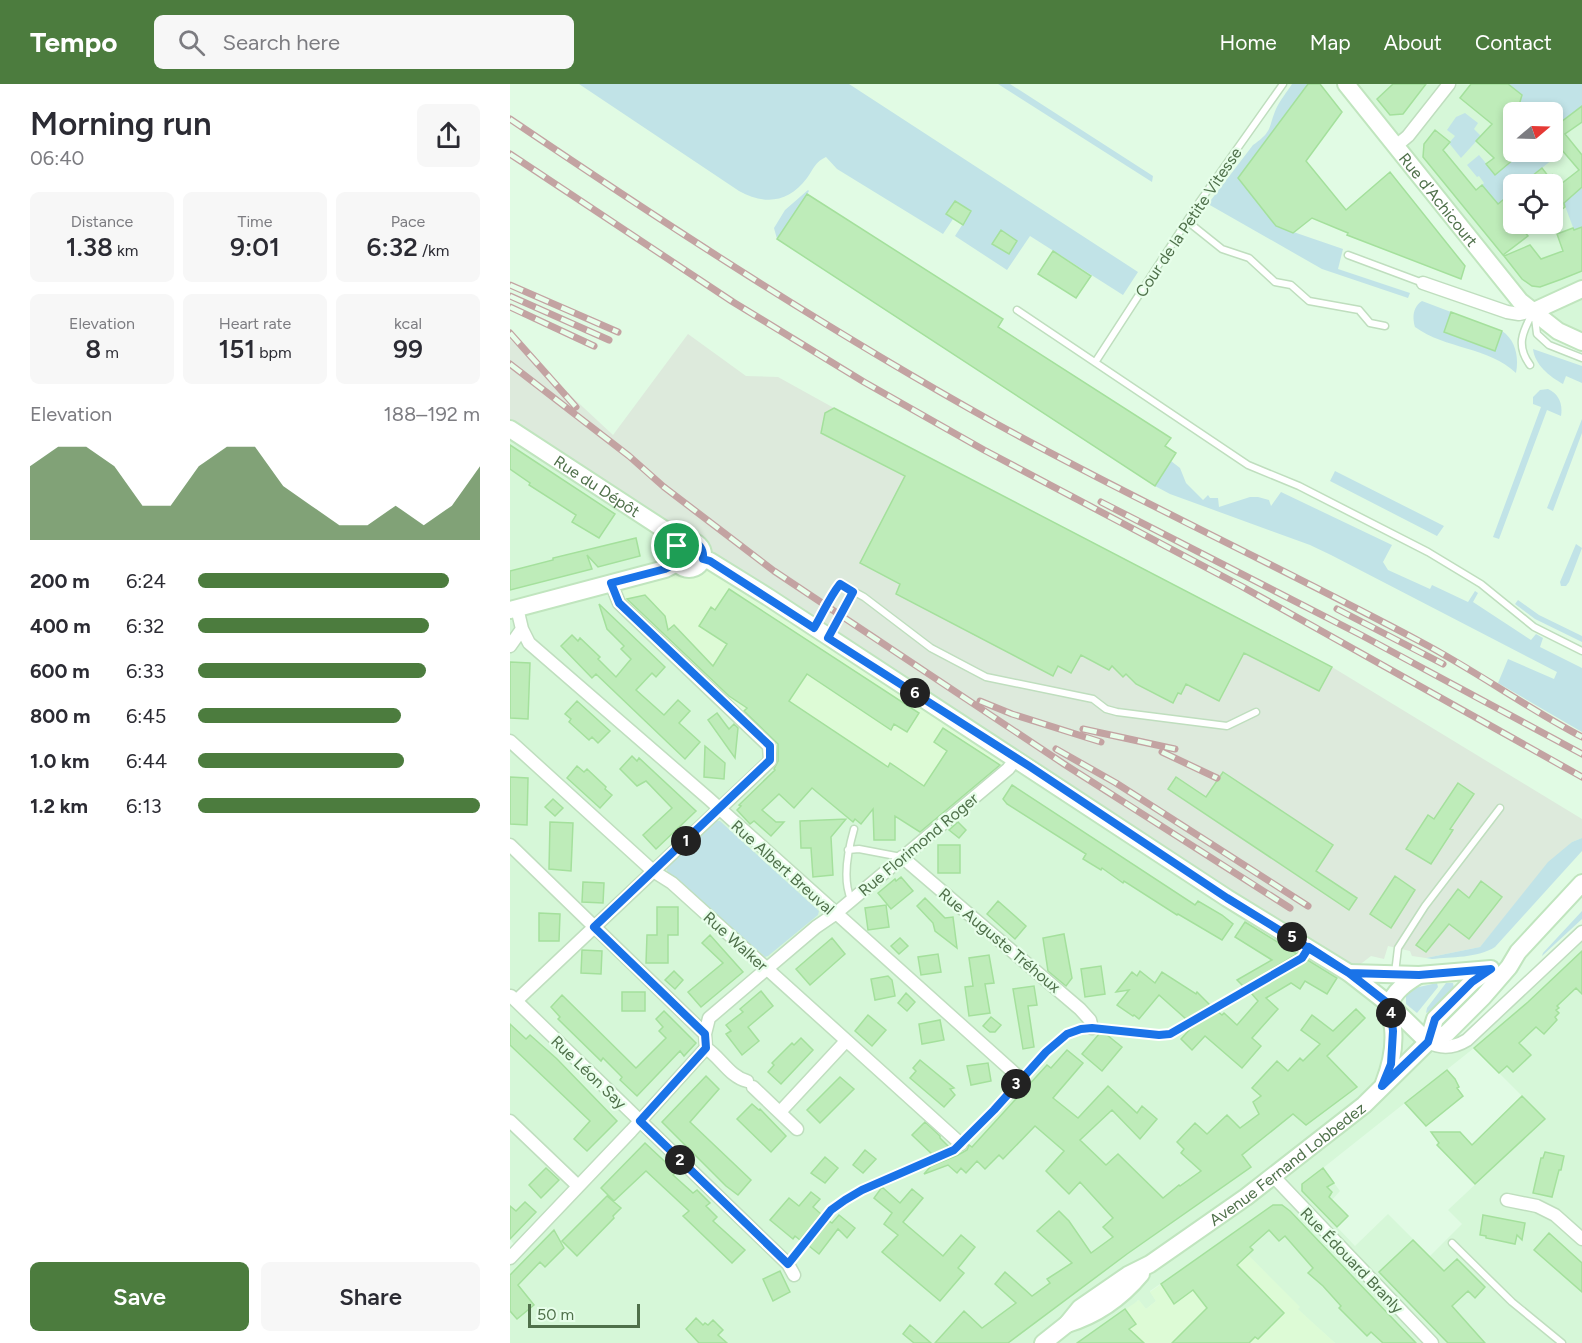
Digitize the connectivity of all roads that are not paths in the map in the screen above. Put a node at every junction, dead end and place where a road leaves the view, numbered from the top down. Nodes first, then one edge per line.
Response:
1 (1283, 84) edge
2 (1346, 84) edge
3 (1449, 84) edge
4 (1396, 146) junction
5 (1187, 220) junction
6 (1348, 255) dead end
7 (1423, 283) joint
8 (1582, 289) edge
9 (1017, 310) dead end
10 (1534, 311) junction
11 (1385, 326) dead end
12 (1582, 342) edge
13 (1582, 358) edge
14 (1096, 361) junction
15 (1530, 366) dead end
16 (510, 429) edge
17 (677, 555) junction
18 (703, 559) junction
19 (611, 583) junction
20 (853, 592) junction
21 (514, 609) edge
22 (814, 628) junction
23 (522, 630) junction
24 (828, 638) junction
25 (510, 646) edge
26 (1582, 651) edge
27 (1256, 712) dead end
28 (510, 741) edge
29 (1017, 759) junction
30 (1500, 808) dead end
31 (719, 809) junction
32 (854, 829) dead end
33 (510, 845) edge
34 (848, 850) junction
35 (902, 857) junction
36 (653, 871) junction
37 (1582, 883) edge
38 (851, 899) junction
39 (835, 914) junction
40 (594, 927) junction
41 (1582, 932) edge
42 (1309, 947) junction
43 (1518, 952) junction
44 (768, 969) junction
45 (1491, 969) junction
46 (1349, 973) junction
47 (1395, 974) junction
48 (1419, 975) junction
49 (513, 998) edge
50 (1390, 1005) junction
51 (1092, 1028) junction
52 (705, 1034) junction
53 (846, 1041) junction
54 (1428, 1042) junction
55 (706, 1048) junction
56 (1024, 1076) junction
57 (1382, 1086) junction
58 (780, 1112) junction
59 (510, 1120) edge
60 (640, 1121) junction
61 (797, 1129) dead end
62 (961, 1144) junction
63 (1273, 1176) junction
64 (578, 1186) junction
65 (1507, 1200) dead end
66 (1582, 1239) edge
67 (1452, 1243) dead end
68 (510, 1258) edge
69 (791, 1270) joint
70 (1043, 1343) edge
71 (1432, 1343) edge
72 (1562, 1343) edge

1 - 5 lane, Cour de la Petite Vitesse
2 - 4 main road, Rue d'Achicourt
3 - 4 street
4 - 10 main road, Rue d'Achicourt
5 - 11 lane
5 - 14 lane, Cour de la Petite Vitesse
6 - 7 lane
7 - 10 street
8 - 10 main road
9 - 14 lane
10 - 12 main road, Rue d'Achicourt
10 - 13 lane
10 - 15 lane
14 - 26 lane
16 - 17 main road, Rue du Dépôt
17 - 18 main road
17 - 18 main road
17 - 19 main road
18 - 22 main road
19 - 21 main road
19 - 31 street
20 - 22 lane
20 - 24 lane
20 - 27 lane
21 - 23 street
22 - 24 main road
23 - 25 street
23 - 31 street, Rue Albert Breuval
24 - 29 main road
28 - 36 street, Rue Walker
29 - 35 street, Rue Florimond Roger
29 - 42 main road
30 - 47 lane
31 - 36 street
31 - 39 street, Rue Albert Breuval
32 - 34 lane
33 - 40 street
34 - 35 lane
34 - 38 lane
35 - 38 street, Rue Florimond Roger
35 - 51 street, Rue Auguste Tréhoux
36 - 40 street
36 - 44 street, Rue Walker
37 - 43 main road
38 - 39 street, Rue Florimond Roger
39 - 44 street, Rue Florimond Roger
39 - 56 street, Rue Albert Breuval
40 - 49 street
40 - 52 street
41 - 54 street
42 - 46 main road
42 - 51 lane
43 - 45 main road
43 - 54 main road
44 - 52 street, Rue Florimond Roger
44 - 53 street, Rue Walker
45 - 48 main road
45 - 54 main road
46 - 47 main road
46 - 50 main road
47 - 48 main road
48 - 50 main road
49 - 60 street, Rue Léon Say
50 - 54 main road
50 - 57 main road
51 - 56 lane
52 - 55 street
53 - 58 street
53 - 62 street, Rue Walker
54 - 57 main road, Avenue Fernand Lobbedez
55 - 58 street
55 - 60 street
56 - 62 lane
57 - 63 main road, Avenue Fernand Lobbedez
58 - 61 street
59 - 64 street
60 - 64 street
60 - 69 street, Rue Léon Say
62 - 69 lane
63 - 70 main road, Avenue Fernand Lobbedez
63 - 71 street, Rue Édouard Branly
64 - 68 street
65 - 66 street
67 - 72 lane

